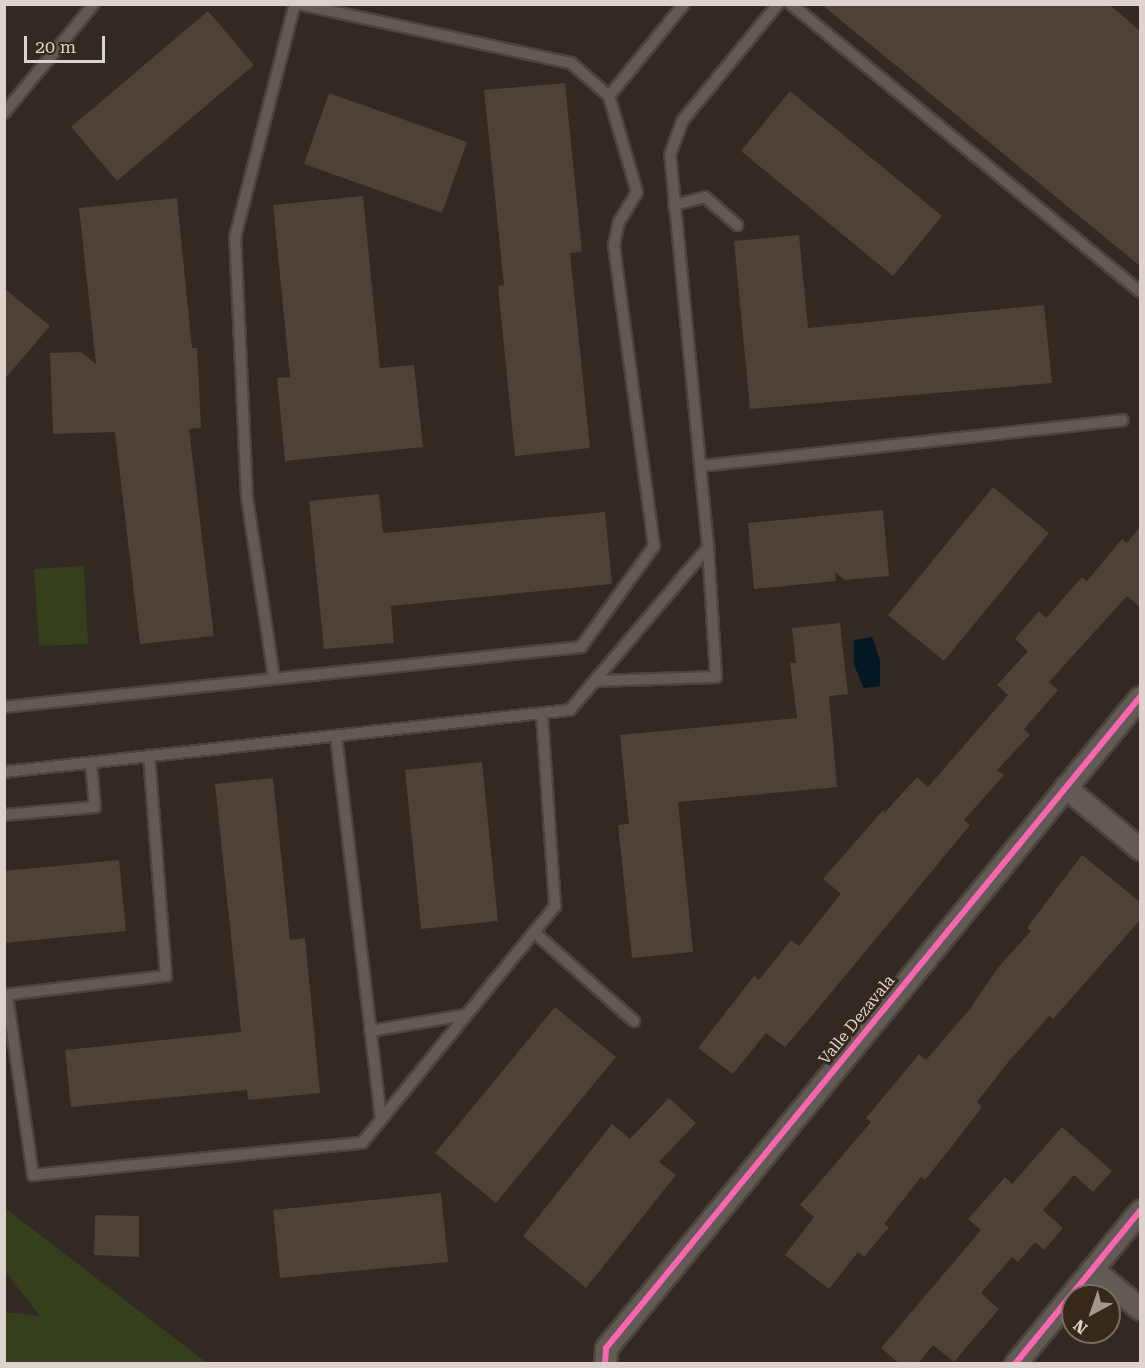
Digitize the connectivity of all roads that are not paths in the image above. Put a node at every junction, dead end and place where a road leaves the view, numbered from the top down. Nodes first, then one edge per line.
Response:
1 (94, 4) edge
2 (297, 4) edge
3 (684, 4) edge
4 (778, 4) edge
5 (791, 4) edge
6 (609, 96) junction
7 (4, 113) edge
8 (674, 205) junction
9 (737, 225) dead end
10 (1140, 292) edge
11 (1122, 420) dead end
12 (700, 466) junction
13 (708, 547) junction
14 (274, 678) junction
15 (595, 681) junction
16 (1140, 698) edge
17 (4, 707) edge
18 (542, 713) junction
19 (336, 736) junction
20 (149, 756) junction
21 (90, 763) junction
22 (4, 772) edge
23 (1065, 787) junction
24 (4, 815) edge
25 (1140, 849) edge
26 (534, 932) junction
27 (6, 995) edge
28 (466, 1016) junction
29 (634, 1021) dead end
30 (370, 1031) junction
31 (381, 1119) junction
32 (1140, 1211) edge
33 (1093, 1269) junction
34 (1140, 1309) edge
35 (605, 1364) edge
36 (1015, 1364) edge

1 - 7 lane
2 - 6 lane
2 - 14 lane
3 - 6 lane
4 - 8 lane
5 - 10 lane
6 - 14 lane
8 - 9 lane
8 - 12 lane
11 - 12 lane
12 - 13 lane
13 - 15 lane
13 - 15 lane
14 - 17 lane
15 - 18 lane
16 - 23 street, Valle Dezavala
18 - 19 lane
18 - 26 lane
19 - 20 lane
19 - 30 lane
20 - 21 lane
20 - 27 lane
21 - 22 lane
21 - 24 lane
23 - 25 street
23 - 35 street, Valle Dezavala
26 - 28 lane
26 - 29 lane
27 - 31 lane
28 - 30 lane
28 - 31 lane
30 - 31 lane
32 - 33 street
33 - 34 street
33 - 36 street

